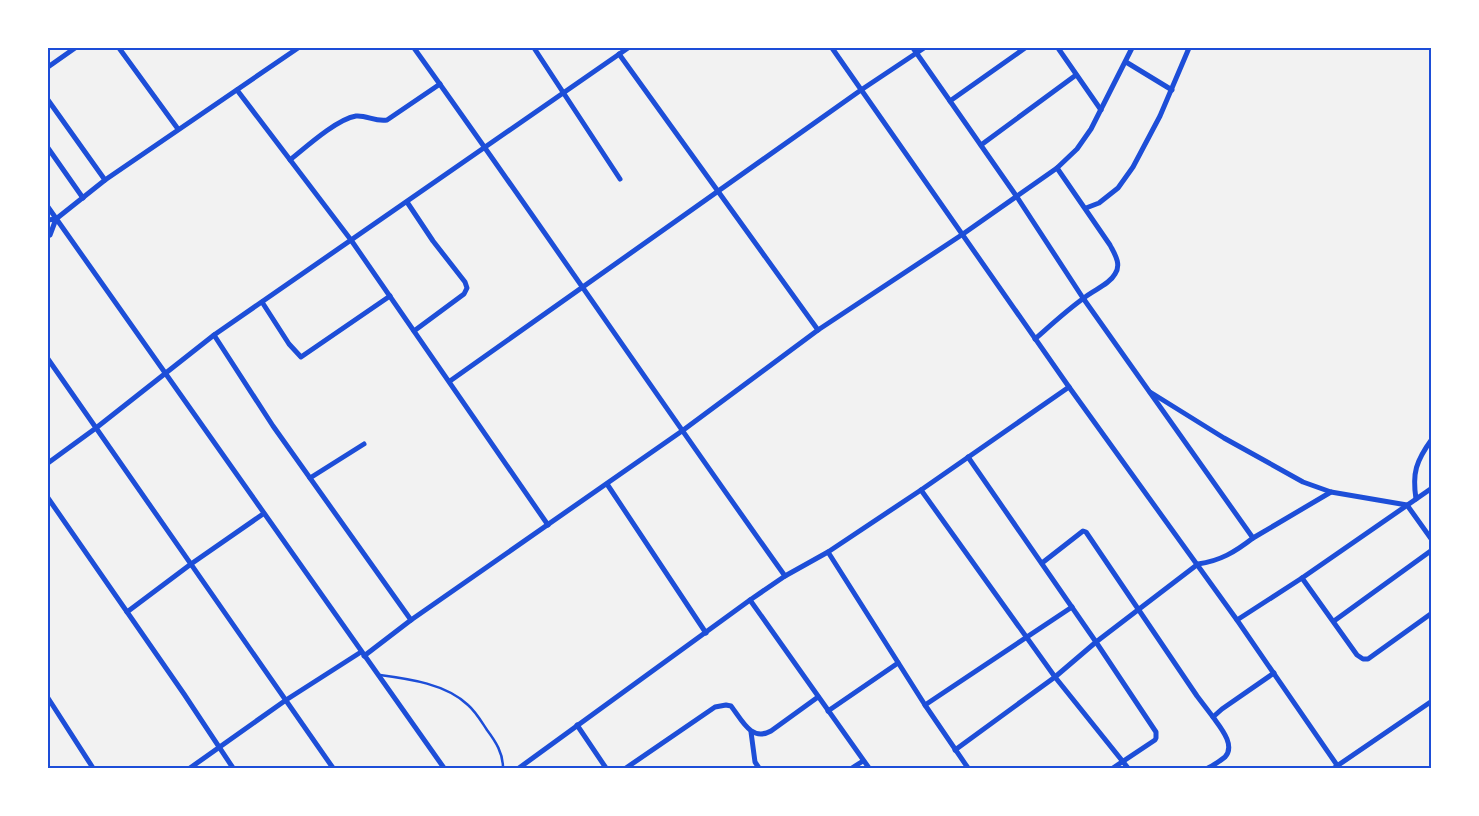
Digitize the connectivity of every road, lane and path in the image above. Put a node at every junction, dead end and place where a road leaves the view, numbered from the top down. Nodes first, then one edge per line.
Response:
1 (75, 48) edge
2 (119, 48) edge
3 (298, 48) edge
4 (414, 48) edge
5 (534, 48) edge
6 (626, 48) edge
7 (832, 48) edge
8 (924, 48) edge
9 (1025, 48) edge
10 (1058, 48) edge
11 (1132, 48) edge
12 (1190, 48) edge
13 (915, 50) edge
14 (618, 54) junction
15 (1126, 62) junction
16 (48, 67) edge
17 (1076, 75) junction
18 (440, 84) junction
19 (237, 90) junction
20 (861, 90) junction
21 (1172, 90) junction
22 (563, 92) junction
23 (48, 100) edge
24 (950, 101) junction
25 (1101, 110) junction
26 (178, 128) junction
27 (981, 144) junction
28 (485, 147) junction
29 (48, 148) edge
30 (290, 160) junction
31 (1056, 168) junction
32 (620, 179) dead end
33 (105, 180) junction
34 (718, 192) junction
35 (1017, 197) junction
36 (83, 198) junction
37 (407, 202) junction
38 (48, 207) edge
39 (1086, 208) junction
40 (56, 219) junction
41 (48, 220) edge
42 (963, 234) junction
43 (48, 236) edge
44 (351, 240) junction
45 (581, 287) junction
46 (390, 296) junction
47 (1083, 298) junction
48 (262, 302) junction
49 (818, 330) junction
50 (414, 331) junction
51 (214, 335) junction
52 (1035, 338) junction
53 (48, 359) edge
54 (166, 374) junction
55 (450, 381) junction
56 (1069, 387) junction
57 (1147, 391) junction
58 (96, 428) junction
59 (682, 431) junction
60 (1432, 439) edge
61 (364, 444) dead end
62 (968, 457) junction
63 (48, 463) edge
64 (310, 478) junction
65 (607, 484) junction
66 (1432, 488) edge
67 (921, 490) junction
68 (1331, 492) junction
69 (48, 498) edge
70 (1416, 499) junction
71 (1407, 505) junction
72 (264, 514) junction
73 (548, 525) junction
74 (1253, 538) junction
75 (1432, 540) edge
76 (1432, 550) edge
77 (828, 552) junction
78 (191, 564) junction
79 (1042, 564) junction
80 (1198, 564) junction
81 (785, 576) junction
82 (1302, 578) junction
83 (750, 600) junction
84 (1072, 607) junction
85 (1140, 609) junction
86 (127, 612) junction
87 (1432, 613) edge
88 (411, 620) junction
89 (1237, 620) junction
90 (1334, 621) junction
91 (706, 632) junction
92 (1026, 637) junction
93 (1096, 642) junction
94 (362, 654) junction
95 (898, 663) junction
96 (1274, 673) junction
97 (377, 674) junction
98 (1055, 677) junction
99 (818, 696) junction
100 (48, 698) edge
101 (286, 700) junction
102 (1432, 701) edge
103 (925, 705) junction
104 (828, 711) junction
105 (1213, 717) junction
106 (577, 725) junction
107 (751, 732) junction
108 (220, 748) junction
109 (955, 750) junction
110 (863, 761) junction
111 (1123, 762) junction
112 (93, 768) edge
113 (190, 768) edge
114 (234, 768) edge
115 (333, 768) edge
116 (444, 768) edge
117 (503, 768) edge
118 (519, 768) edge
119 (606, 768) edge
120 (626, 768) edge
121 (759, 768) edge
122 (852, 768) edge
123 (869, 768) edge
124 (968, 768) edge
125 (1113, 768) edge
126 (1128, 768) edge
127 (1208, 768) edge
128 (1337, 768) edge

1 - 16 street
2 - 26 street
3 - 19 street
4 - 18 street
5 - 22 street
6 - 14 street
7 - 20 street
8 - 13 street
9 - 24 street
10 - 17 street
11 - 15 street
12 - 21 street
13 - 20 street
13 - 24 street
14 - 22 street
14 - 34 street
15 - 21 street
15 - 25 street
17 - 25 street
17 - 27 street
18 - 28 street
18 - 30 street
19 - 26 street
19 - 30 street
20 - 34 street
20 - 42 street
21 - 39 street
22 - 28 street
22 - 32 street
23 - 33 street
24 - 27 street
25 - 31 street
26 - 33 street
27 - 35 street
28 - 37 street
28 - 45 street
29 - 36 street
30 - 44 street
31 - 35 street
31 - 39 street
33 - 36 street
34 - 45 street
34 - 49 street
35 - 42 street
35 - 47 street
36 - 40 street
37 - 44 street
37 - 50 street
38 - 40 street
39 - 47 street
40 - 41 street
40 - 43 street
40 - 54 street
42 - 49 street
42 - 52 street
44 - 46 street
44 - 48 street
45 - 55 street
45 - 59 street
46 - 48 street
46 - 50 street
47 - 52 street
47 - 57 street
48 - 51 street
49 - 59 street
50 - 55 street
51 - 54 street
51 - 64 street
52 - 56 street
53 - 58 street
54 - 58 street
54 - 72 street
55 - 73 street
56 - 62 street
56 - 80 street
57 - 68 street
57 - 74 street
58 - 63 street
58 - 78 street
59 - 65 street
59 - 81 street
60 - 70 street
61 - 64 street
62 - 67 street
62 - 79 street
64 - 88 street
65 - 73 street
65 - 91 street
66 - 70 street
67 - 77 street
67 - 92 street
68 - 71 street
68 - 74 street
69 - 86 street
70 - 71 street
71 - 75 street
71 - 82 street
72 - 78 street
72 - 94 street
73 - 88 street
74 - 80 street
76 - 90 street
77 - 81 street
77 - 95 street
78 - 86 street
78 - 101 street
79 - 84 street
79 - 85 street
80 - 85 street
80 - 89 street
81 - 83 street
82 - 89 street
82 - 90 street
83 - 91 street
83 - 99 street
84 - 92 street
84 - 93 street
85 - 93 street
85 - 105 street
86 - 108 street
87 - 90 street
88 - 94 street
89 - 96 street
91 - 106 street
92 - 98 street
92 - 103 street
93 - 98 street
93 - 111 street
94 - 97 street
94 - 101 street
95 - 103 street
95 - 104 street
96 - 105 street
96 - 128 street
97 - 116 street
97 - 117 lane
98 - 109 street
98 - 111 street
99 - 104 street
99 - 107 street
100 - 112 street
101 - 108 street
101 - 115 street
102 - 128 street
103 - 109 street
104 - 110 street
105 - 127 street
106 - 118 street
106 - 119 street
107 - 120 street
107 - 121 street
108 - 113 street
108 - 114 street
109 - 124 street
110 - 122 street
110 - 123 street
111 - 125 street
111 - 126 street

